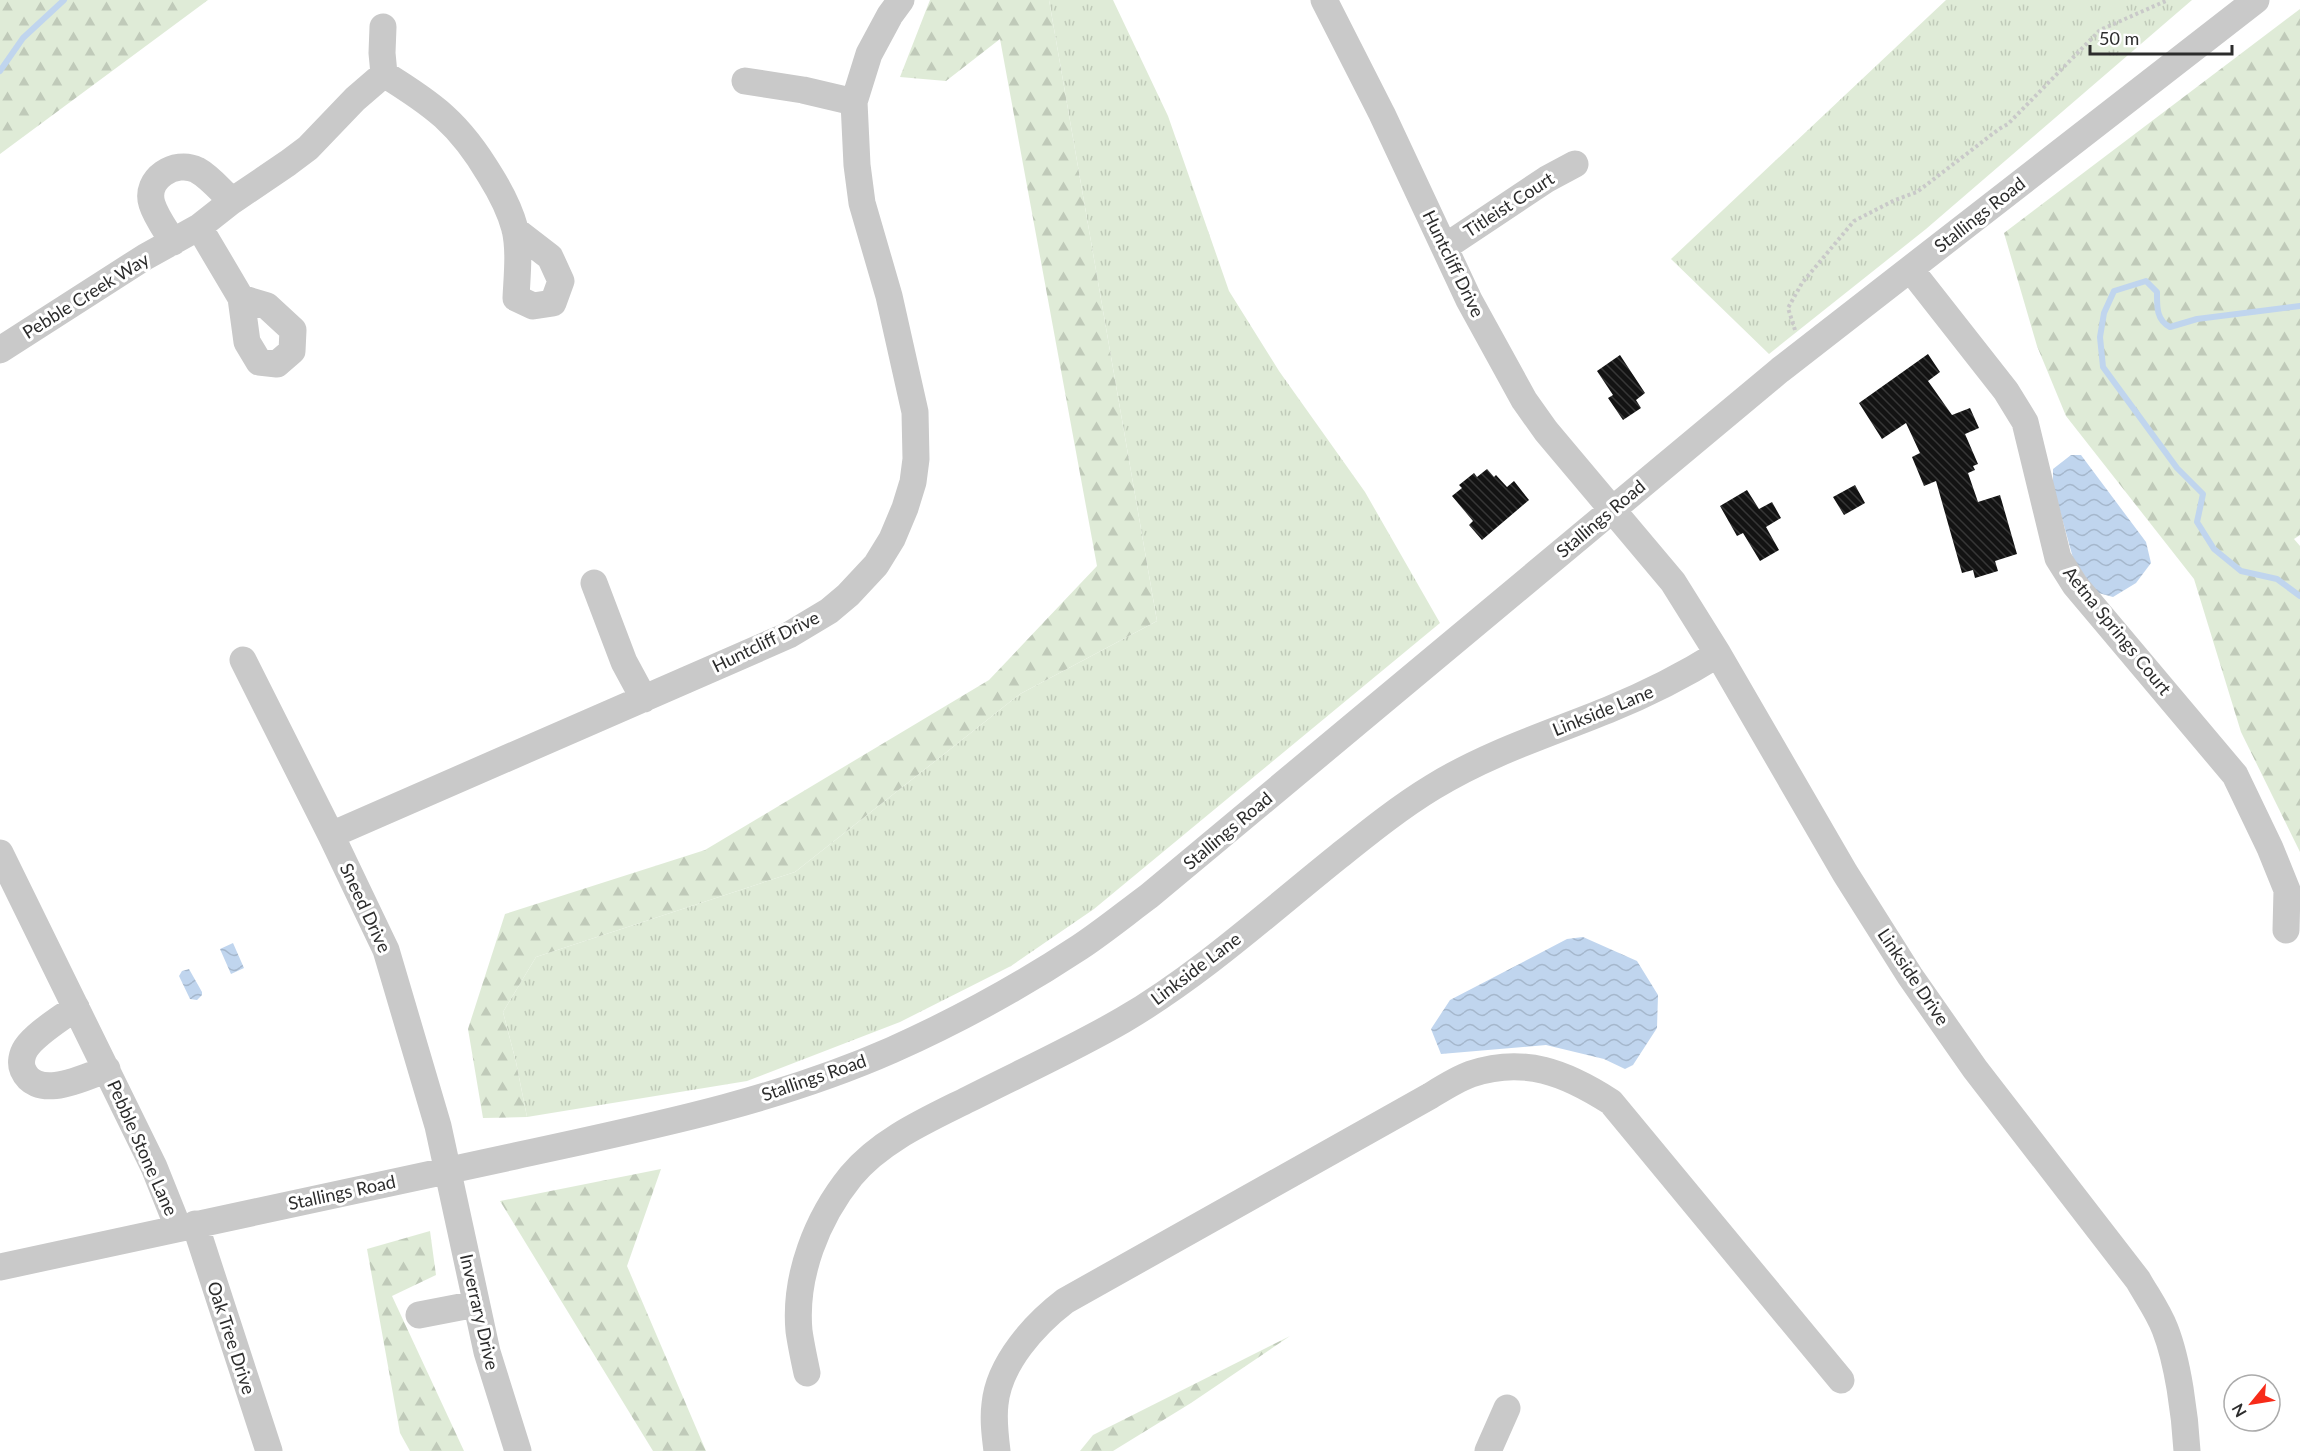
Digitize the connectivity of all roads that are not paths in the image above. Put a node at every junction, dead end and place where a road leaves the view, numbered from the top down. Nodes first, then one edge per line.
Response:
1 (901, 0) edge
2 (1324, 0) edge
3 (2256, 0) edge
4 (383, 27) dead end
5 (384, 74) junction
6 (745, 81) dead end
7 (854, 102) junction
8 (1575, 164) dead end
9 (232, 201) junction
10 (199, 227) junction
11 (515, 230) dead end
12 (173, 242) junction
13 (1444, 247) junction
14 (1911, 270) junction
15 (241, 298) dead end
16 (0, 350) edge
17 (1612, 509) junction
18 (594, 583) dead end
19 (1718, 654) junction
20 (243, 660) dead end
21 (644, 699) junction
22 (331, 835) junction
23 (0, 853) edge
24 (2286, 930) dead end
25 (76, 1007) junction
26 (107, 1070) junction
27 (447, 1171) junction
28 (186, 1226) junction
29 (0, 1267) edge
30 (476, 1305) junction
31 (419, 1315) dead end
32 (807, 1373) dead end
33 (1841, 1380) dead end
34 (1507, 1408) dead end
35 (269, 1451) edge
36 (518, 1451) edge
37 (997, 1451) edge
38 (1488, 1451) edge
39 (2187, 1451) edge

1 - 7 street, Huntcliff Drive
2 - 13 street, Huntcliff Drive
3 - 14 street, Stallings Road
4 - 5 street
5 - 9 street, Pebble Creek Way
5 - 11 street
6 - 7 street
7 - 21 street, Huntcliff Drive
8 - 13 street, Titleist Court
9 - 10 street, Pebble Creek Way
9 - 12 street
10 - 12 street, Pebble Creek Way
10 - 15 street
12 - 16 street, Pebble Creek Way
13 - 17 street, Huntcliff Drive
14 - 17 street, Stallings Road
14 - 24 street, Aetna Springs Court
17 - 19 street, Linkside Drive
17 - 27 street, Stallings Road
18 - 21 street
19 - 32 street, Linkside Lane
19 - 39 street, Linkside Drive
20 - 22 street, Sneed Drive
21 - 22 street, Huntcliff Drive
22 - 27 street, Sneed Drive
23 - 25 street, Pebble Stone Lane
25 - 26 street, Pebble Stone Lane
25 - 26 street, Pebble Stone Lane
26 - 28 street, Pebble Stone Lane
27 - 28 street, Stallings Road
27 - 30 street, Inverrary Drive
28 - 29 street, Stallings Road
28 - 35 street, Oak Tree Drive
30 - 31 street
30 - 36 street, Inverrary Drive
33 - 37 street
34 - 38 street

